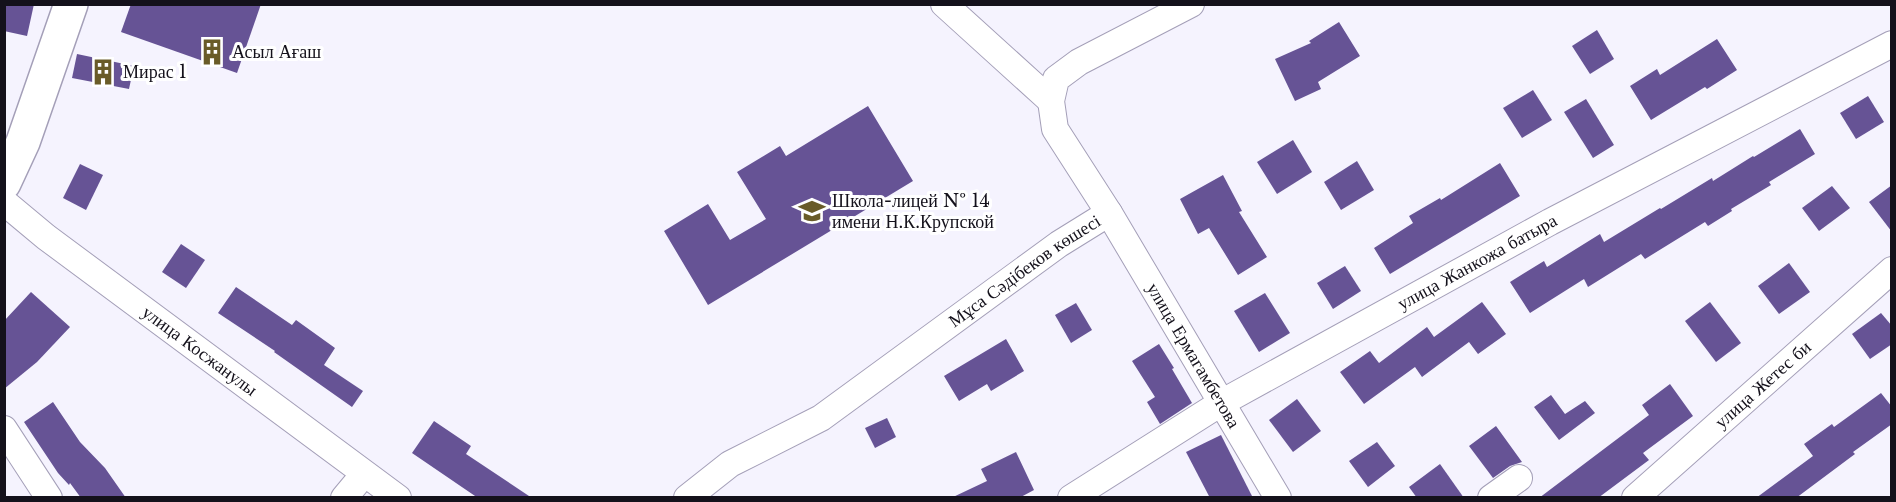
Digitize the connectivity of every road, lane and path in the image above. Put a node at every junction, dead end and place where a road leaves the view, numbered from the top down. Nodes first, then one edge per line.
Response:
1 (71, 4) edge
2 (944, 4) edge
3 (1191, 4) edge
4 (1892, 44) edge
5 (1051, 101) junction
6 (4, 183) edge
7 (4, 202) edge
8 (1109, 213) junction
9 (1892, 270) edge
10 (1221, 403) junction
11 (4, 429) edge
12 (364, 474) junction
13 (1520, 478) dead end
14 (49, 498) edge
15 (344, 498) edge
16 (398, 498) edge
17 (687, 498) edge
18 (1071, 498) edge
19 (1278, 498) edge
20 (1491, 498) edge
21 (1635, 498) edge

1 - 6 street
2 - 5 street
3 - 5 street
4 - 10 street, улица Жанкожа батыра
5 - 8 street, Мұса Сәдібеков көшесі
7 - 12 street, улица Косжанулы
8 - 10 street, улица Ермагамбетова
8 - 17 street, Мұса Сәдібеков көшесі
9 - 21 street, улица Жетес би
10 - 18 street, улица Жанкожа батыра
10 - 19 street, улица Ермагамбетова
11 - 14 street
12 - 15 street
12 - 16 street, улица Косжанулы
13 - 20 street

